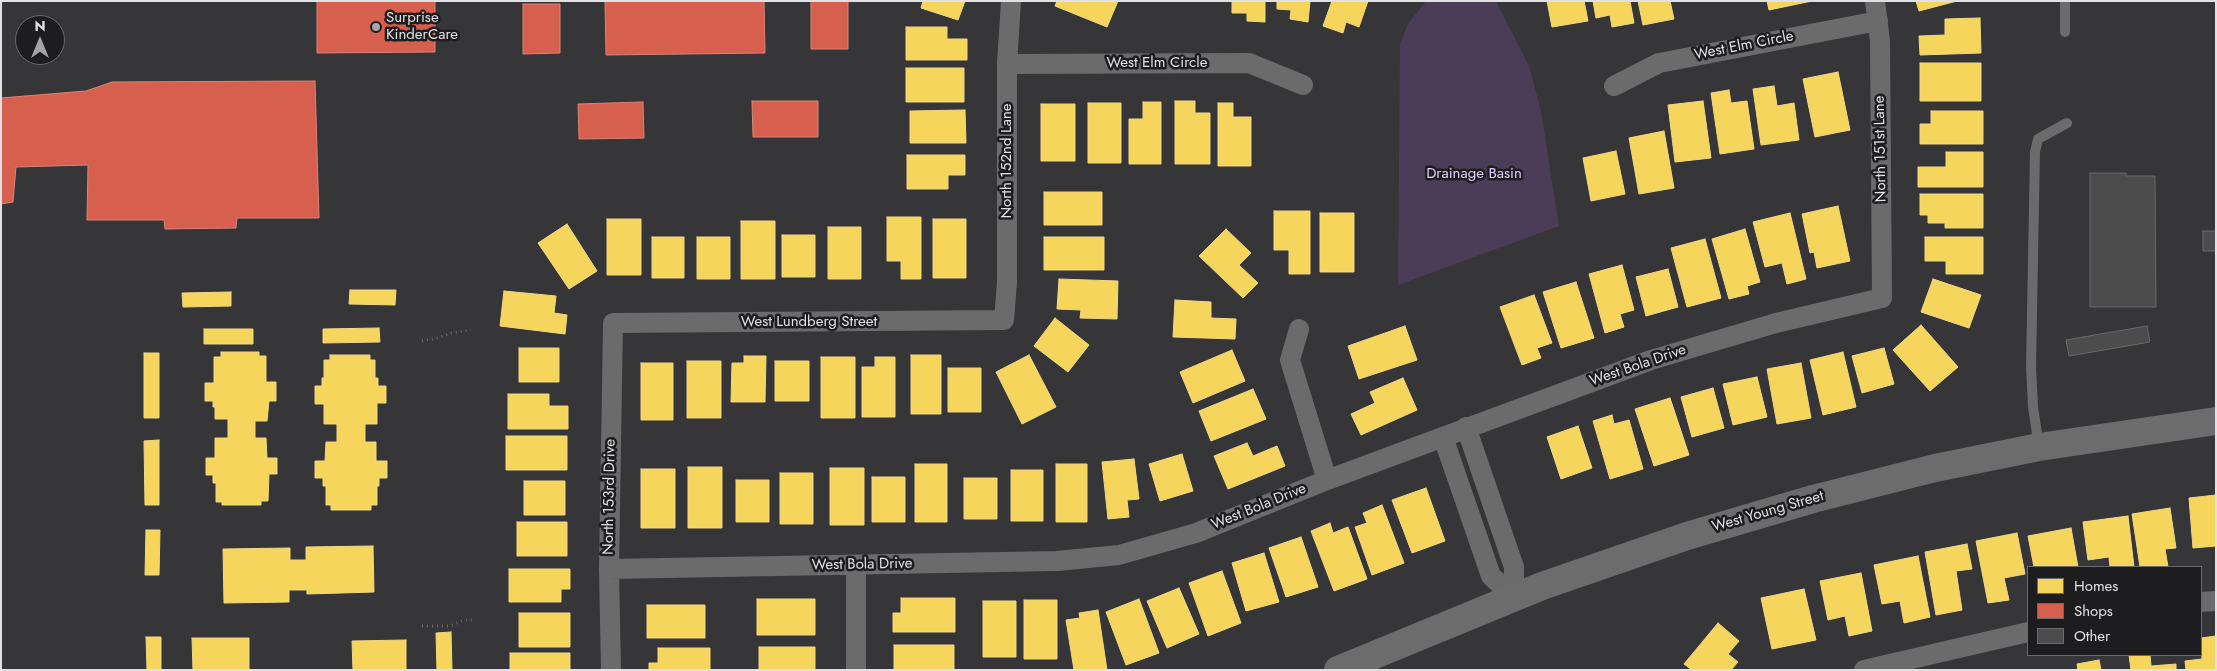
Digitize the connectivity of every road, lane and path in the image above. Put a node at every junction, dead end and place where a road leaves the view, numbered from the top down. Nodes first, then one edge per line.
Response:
1 (1011, 1) edge
2 (2066, 1) edge
3 (1877, 11) edge
4 (2065, 32) dead end
5 (1007, 64) junction
6 (1303, 85) dead end
7 (1614, 86) dead end
8 (2067, 123) dead end
9 (1882, 298) joint
10 (1004, 320) joint
11 (614, 323) joint
12 (1299, 329) dead end
13 (471, 330) dead end
14 (422, 341) dead end
15 (2216, 421) edge
16 (1466, 427) junction
17 (1442, 437) junction
18 (2039, 447) junction
19 (1327, 480) junction
20 (856, 565) junction
21 (609, 569) junction
22 (1514, 597) junction
23 (2216, 601) edge
24 (2202, 602) edge
25 (474, 620) dead end
26 (422, 626) dead end
27 (2027, 632) edge
28 (611, 670) edge
29 (856, 670) edge
30 (1338, 670) edge
31 (1864, 670) edge

1 - 5 street, North 152nd Lane
2 - 4 lane
3 - 7 street, West Elm Circle
3 - 9 street, North 151st Lane
5 - 6 street, West Elm Circle
5 - 10 street, North 152nd Lane
8 - 18 lane
9 - 16 street, West Bola Drive
10 - 11 street, West Lundberg Street
11 - 21 street, North 153rd Drive
12 - 19 street
13 - 14 path
15 - 18 street, West Young Street
16 - 17 street, West Bola Drive
16 - 22 street
17 - 19 street, West Bola Drive
17 - 22 street
18 - 22 street, West Young Street
19 - 20 street, West Bola Drive
20 - 21 street, West Bola Drive
20 - 29 street
21 - 28 street, North 153rd Drive
22 - 30 street, West Young Street
23 - 24 street
25 - 26 path
27 - 31 street

